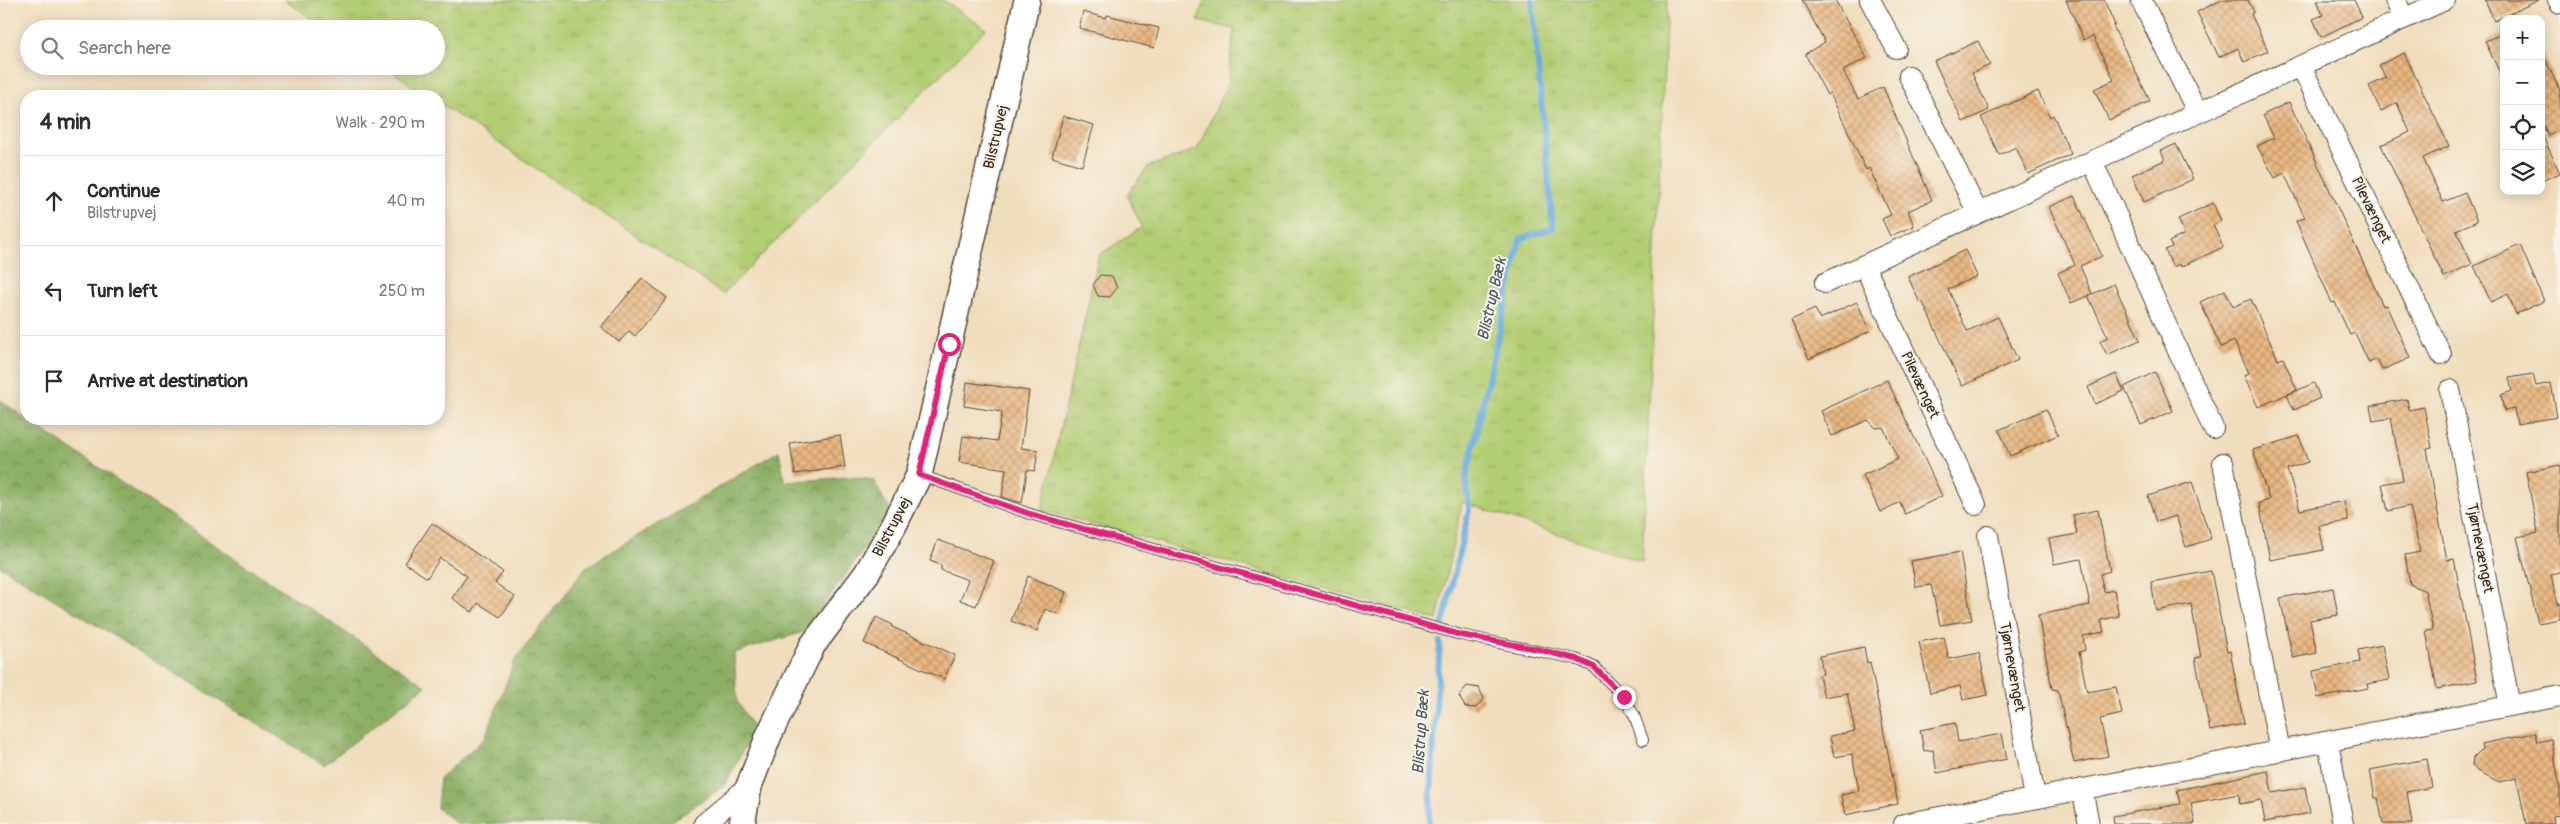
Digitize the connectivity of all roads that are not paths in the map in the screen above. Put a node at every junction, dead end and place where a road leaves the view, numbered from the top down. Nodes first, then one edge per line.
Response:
1 (1027, 0) edge
2 (1870, 0) edge
3 (2141, 0) edge
4 (2395, 0) edge
5 (2444, 0) edge
6 (2404, 18) junction
7 (1896, 48) dead end
8 (2300, 66) junction
9 (1909, 76) dead end
10 (2198, 113) junction
11 (2092, 161) junction
12 (1978, 213) junction
13 (1864, 265) junction
14 (1826, 283) dead end
15 (2441, 354) dead end
16 (2450, 390) dead end
17 (2213, 428) dead end
18 (2223, 463) dead end
19 (919, 475) junction
20 (1976, 505) dead end
21 (1988, 536) dead end
22 (2560, 696) edge
23 (2510, 706) junction
24 (1643, 740) dead end
25 (2328, 742) junction
26 (2280, 751) junction
27 (750, 786) junction
28 (2082, 789) junction
29 (2035, 798) junction
30 (704, 824) edge
31 (742, 824) edge
32 (1904, 824) edge
33 (2089, 824) edge
34 (2344, 824) edge

1 - 19 street, Bilstrupvej
2 - 7 street
3 - 10 street
4 - 6 street
5 - 6 street
6 - 8 street
8 - 10 street
8 - 15 street, Pilevænget
9 - 12 street
10 - 11 street
11 - 12 street
11 - 17 street
12 - 13 street
13 - 14 street
13 - 20 street, Pilevænget
16 - 23 street, Tjørnevænget
18 - 26 street
19 - 24 lane
19 - 27 street, Bilstrupvej
21 - 29 street, Tjørnevænget
22 - 23 street
23 - 25 street
25 - 26 street
25 - 34 street
26 - 28 street
27 - 30 street
27 - 31 street, Bilstrupvej
28 - 29 street
28 - 33 street
29 - 32 street

